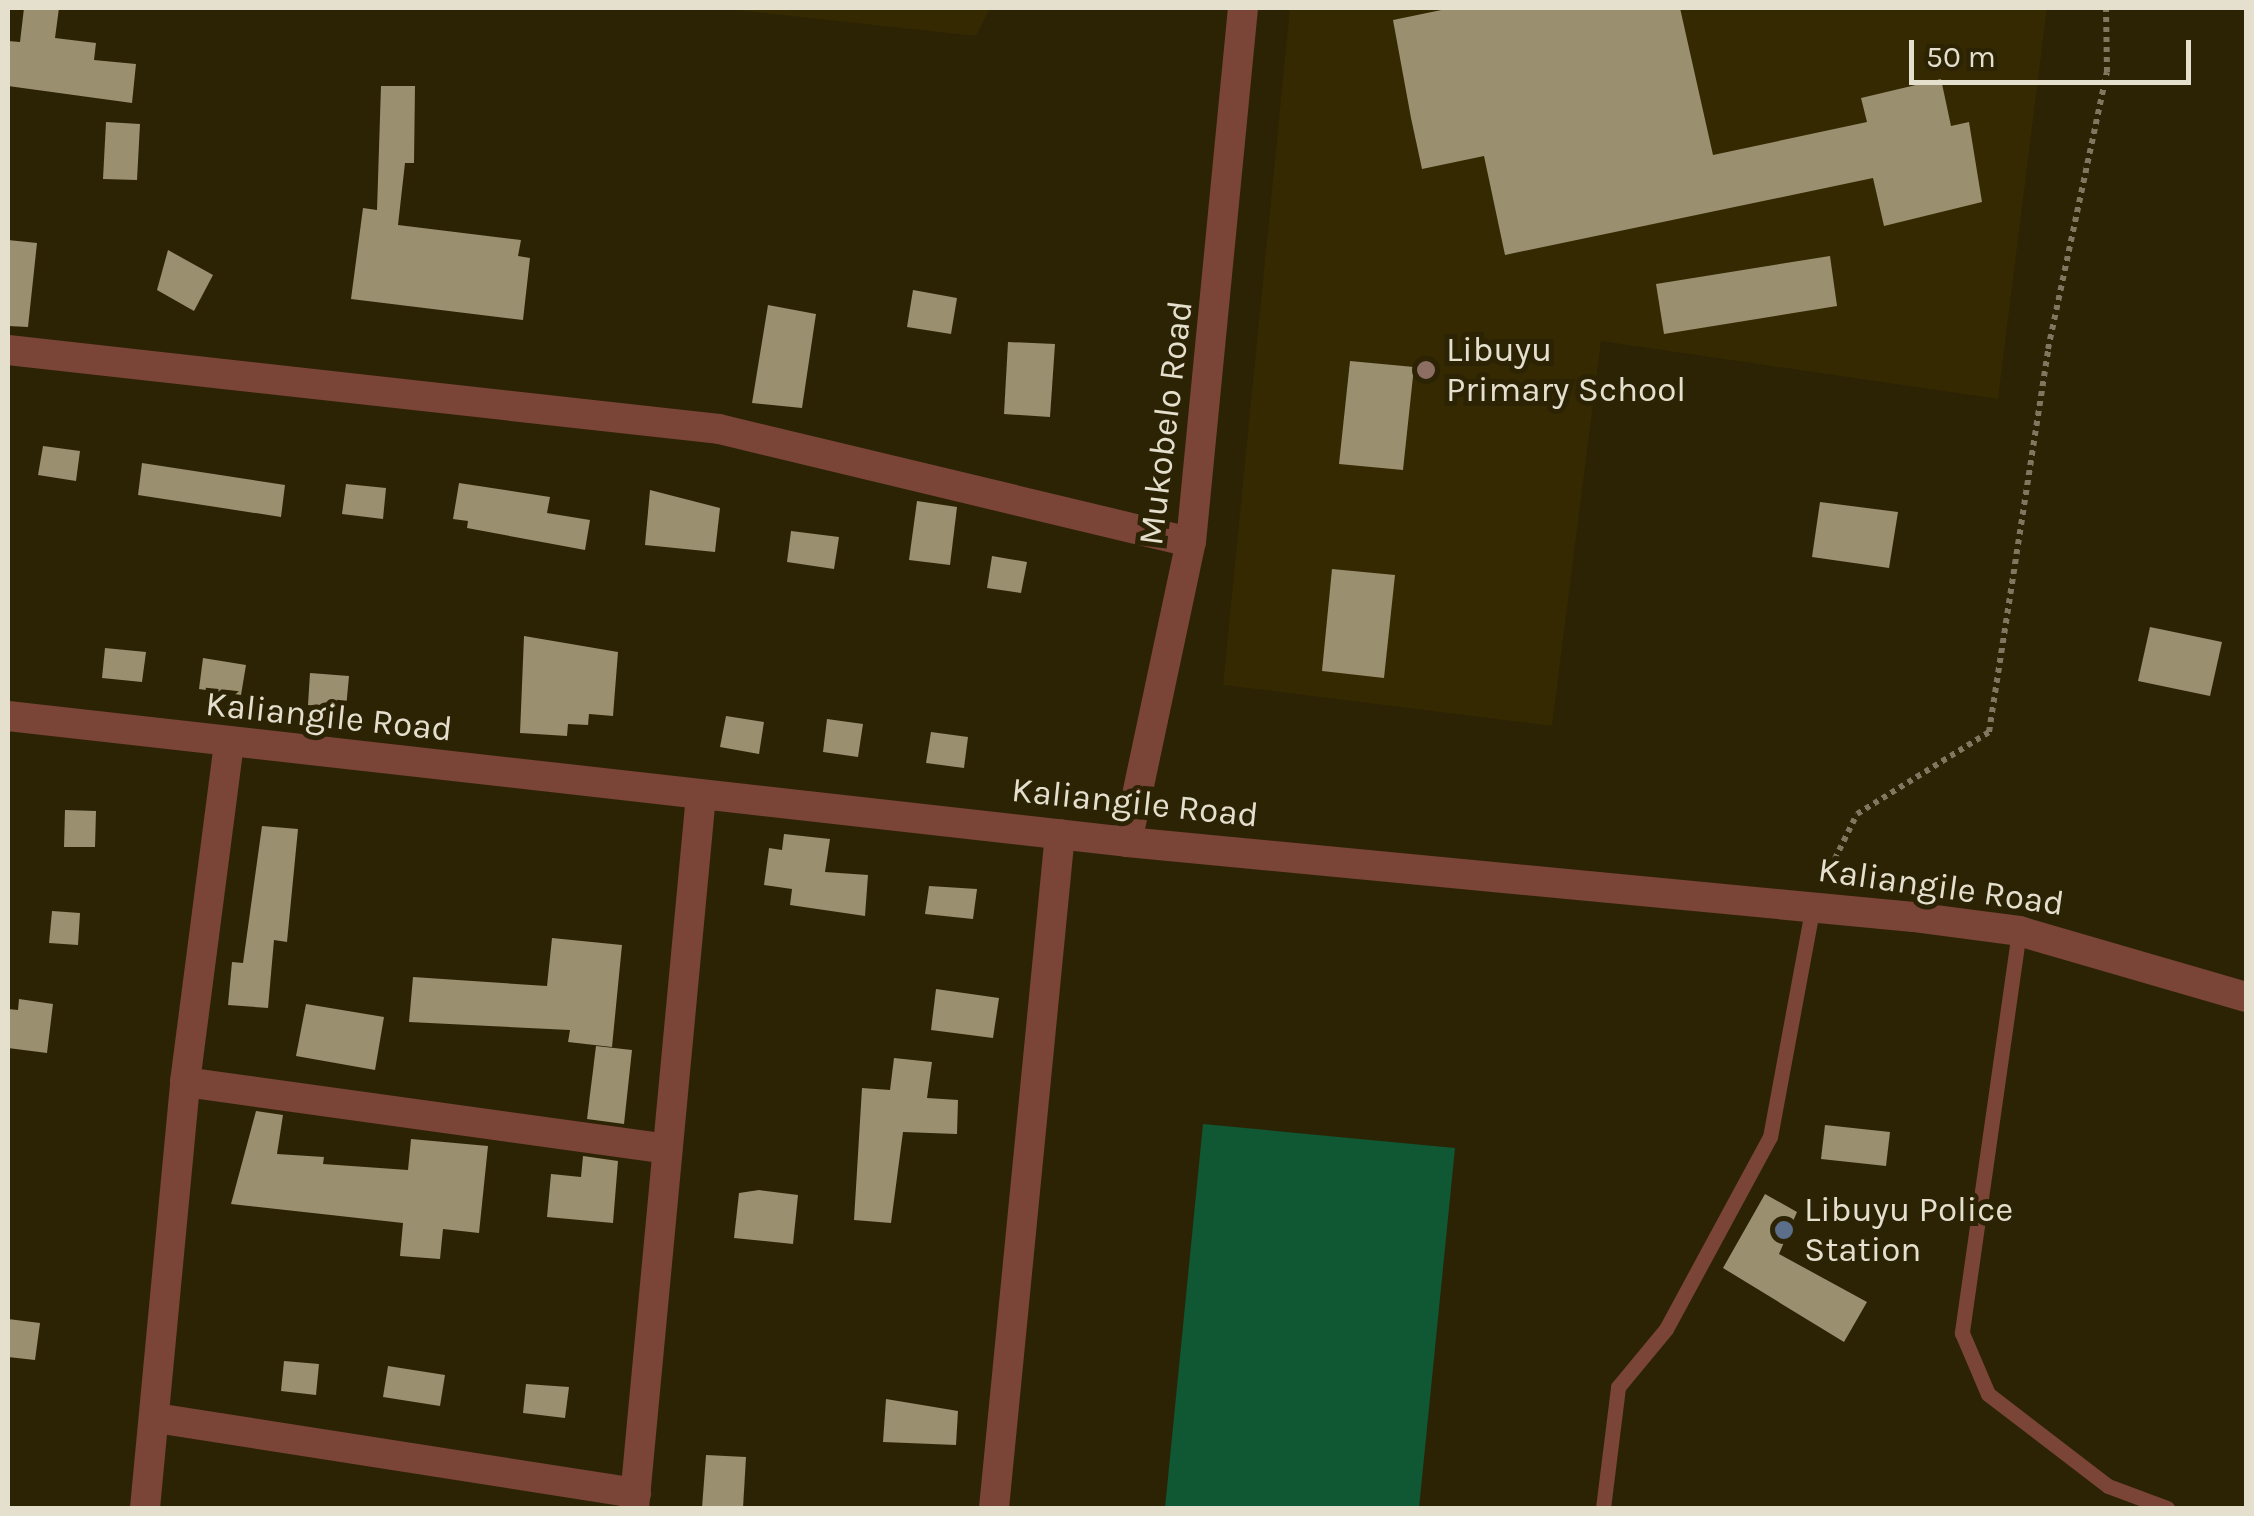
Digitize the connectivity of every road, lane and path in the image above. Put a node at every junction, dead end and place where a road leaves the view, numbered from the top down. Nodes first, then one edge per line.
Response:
1 (1243, 8) edge
2 (2106, 8) edge
3 (8, 350) edge
4 (1191, 542) junction
5 (8, 716) edge
6 (229, 745) junction
7 (701, 794) junction
8 (1060, 834) junction
9 (1127, 842) junction
10 (1813, 905) junction
11 (2019, 931) junction
12 (2246, 997) edge
13 (185, 1082) junction
14 (667, 1149) junction
15 (156, 1418) junction
16 (635, 1500) edge
17 (145, 1508) edge
18 (994, 1508) edge
19 (1603, 1508) edge
20 (2167, 1508) edge

1 - 4 street, Mukobelo Road
2 - 10 path
3 - 4 street
4 - 9 street, Mukobelo Road
5 - 6 street, Kaliangile Road
6 - 7 street, Kaliangile Road
6 - 13 street
7 - 8 street, Kaliangile Road
7 - 14 street
8 - 9 street, Kaliangile Road
8 - 18 street
9 - 10 street, Kaliangile Road
10 - 11 street, Kaliangile Road
10 - 19 lane
11 - 12 street, Kaliangile Road
11 - 20 lane
13 - 14 street
13 - 15 street
14 - 16 street
15 - 16 street
15 - 17 street

